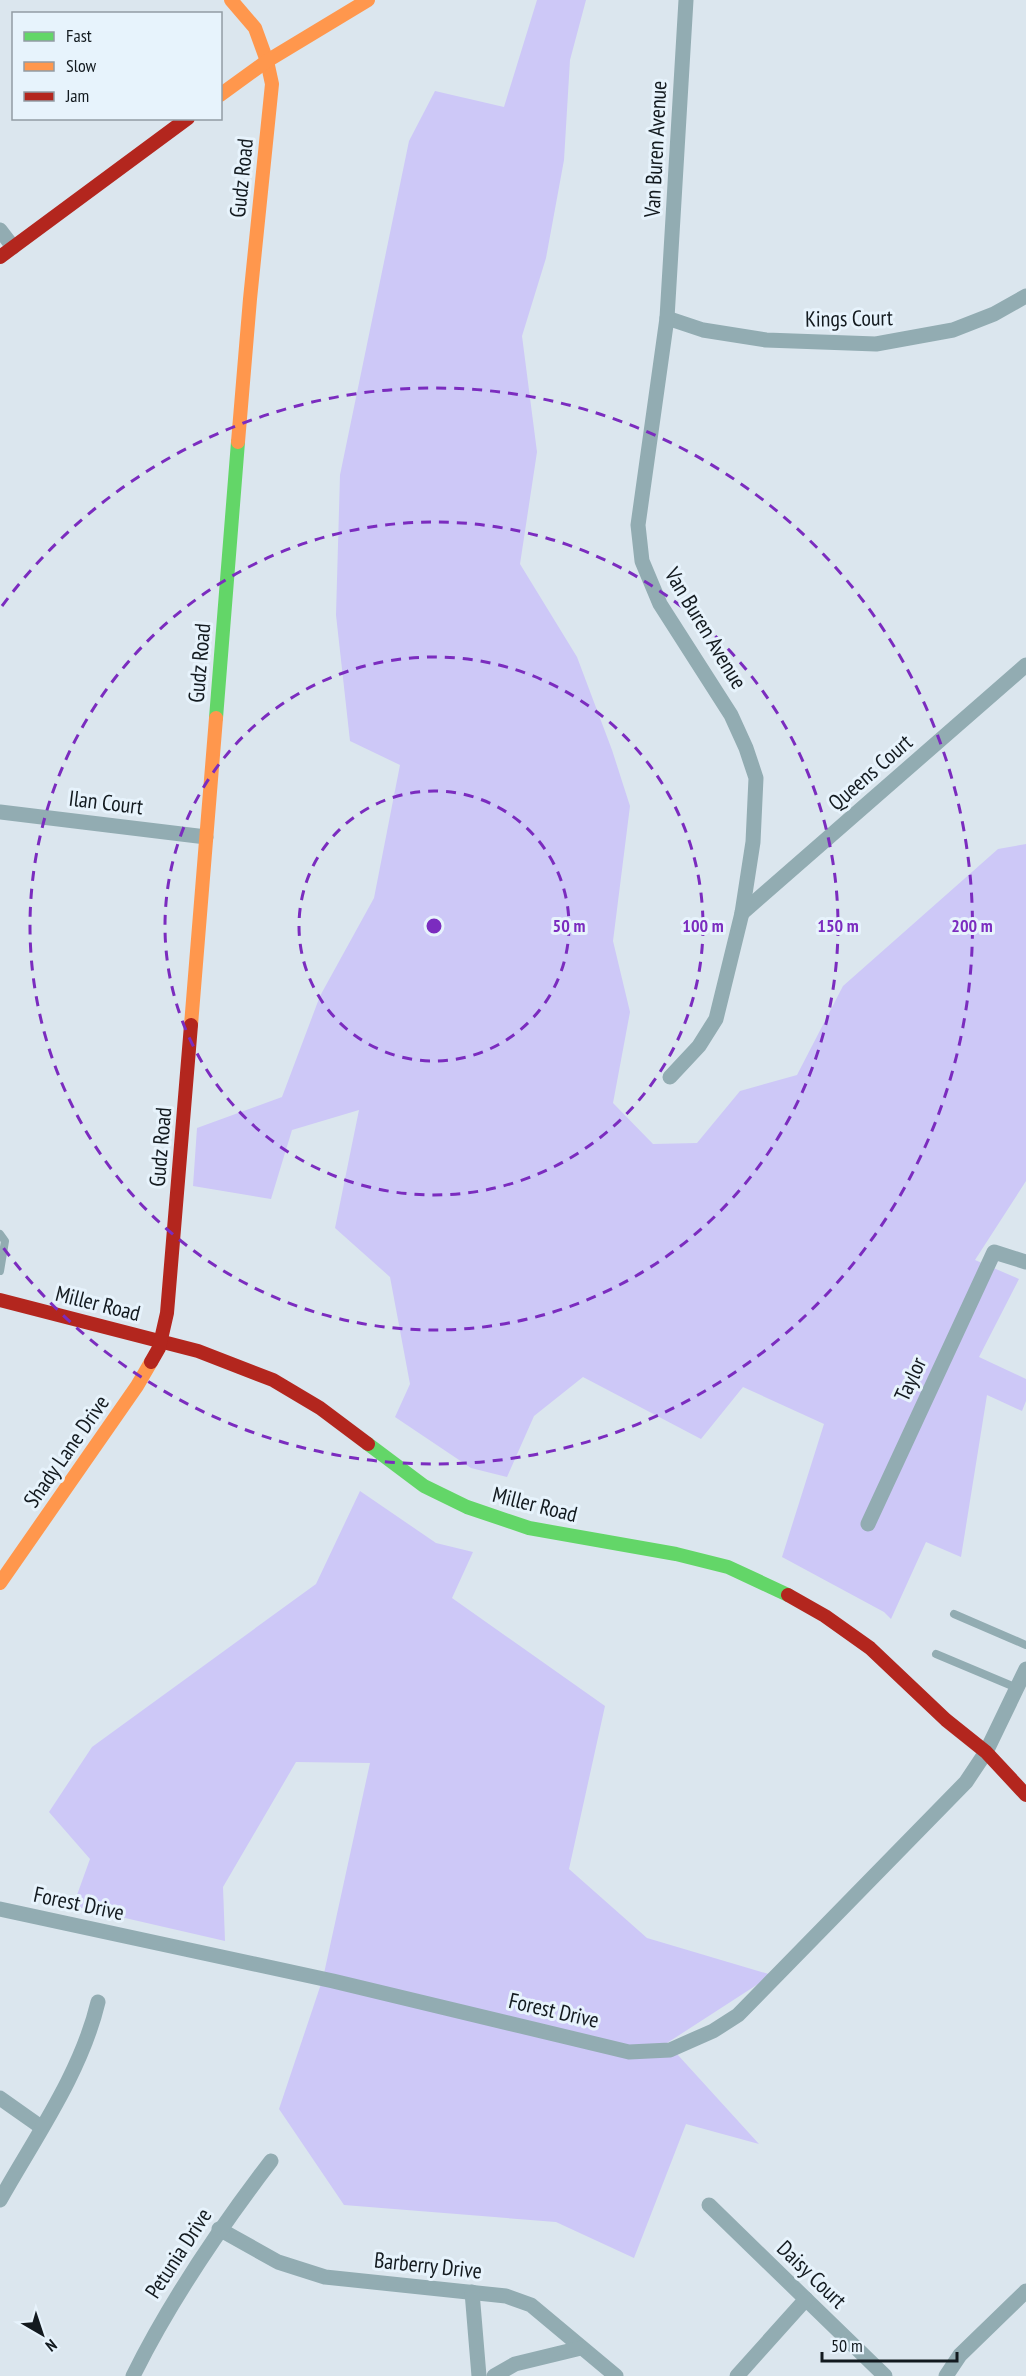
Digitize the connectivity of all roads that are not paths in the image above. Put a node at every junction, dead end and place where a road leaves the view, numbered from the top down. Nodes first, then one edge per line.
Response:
1 (231, 0) edge
2 (368, 0) edge
3 (686, 0) edge
4 (267, 60) junction
5 (222, 94) edge
6 (185, 120) edge
7 (0, 230) edge
8 (13, 248) junction
9 (0, 257) edge
10 (1026, 296) edge
11 (667, 318) junction
12 (1026, 665) edge
13 (0, 812) edge
14 (206, 837) junction
15 (742, 913) junction
16 (670, 1077) dead end
17 (0, 1234) edge
18 (1026, 1262) edge
19 (0, 1271) edge
20 (0, 1300) edge
21 (161, 1341) junction
22 (868, 1524) dead end
23 (0, 1583) edge
24 (954, 1614) dead end
25 (1026, 1645) edge
26 (936, 1654) dead end
27 (1026, 1669) edge
28 (1017, 1688) junction
29 (986, 1752) junction
30 (1026, 1795) edge
31 (0, 1909) edge
32 (98, 2002) dead end
33 (0, 2098) edge
34 (41, 2127) junction
35 (271, 2161) dead end
36 (0, 2200) edge
37 (709, 2205) dead end
38 (219, 2229) junction
39 (1026, 2291) edge
40 (472, 2292) junction
41 (806, 2299) junction
42 (581, 2348) junction
43 (133, 2376) edge
44 (479, 2376) edge
45 (494, 2376) edge
46 (616, 2376) edge
47 (737, 2376) edge
48 (885, 2376) edge
49 (946, 2376) edge

1 - 4 street, Gudz Road
2 - 4 street
3 - 11 street, Van Buren Avenue
4 - 5 street
4 - 14 street, Gudz Road
6 - 8 street
7 - 8 street
8 - 9 street
10 - 11 street, Kings Court
11 - 15 street, Van Buren Avenue
12 - 15 street, Queens Court
13 - 14 street, Ilan Court
14 - 21 street, Gudz Road
15 - 16 street, Van Buren Avenue
17 - 19 lane
18 - 22 street, Taylor
20 - 21 street, Miller Road
21 - 23 street, Shady Lane Drive
21 - 29 street, Miller Road
24 - 25 lane
26 - 28 lane
27 - 28 street, Forest Drive
28 - 29 street, Forest Drive
29 - 30 street, Miller Road
29 - 31 street, Forest Drive
32 - 34 street
33 - 34 street
34 - 36 street
35 - 38 street, Petunia Drive
37 - 41 street, Daisy Court
38 - 40 street, Barberry Drive
38 - 43 street, Petunia Drive
39 - 49 street
40 - 42 street, Barberry Drive
40 - 44 street
41 - 47 street
41 - 48 street, Daisy Court
42 - 45 street
42 - 46 street, Barberry Drive

